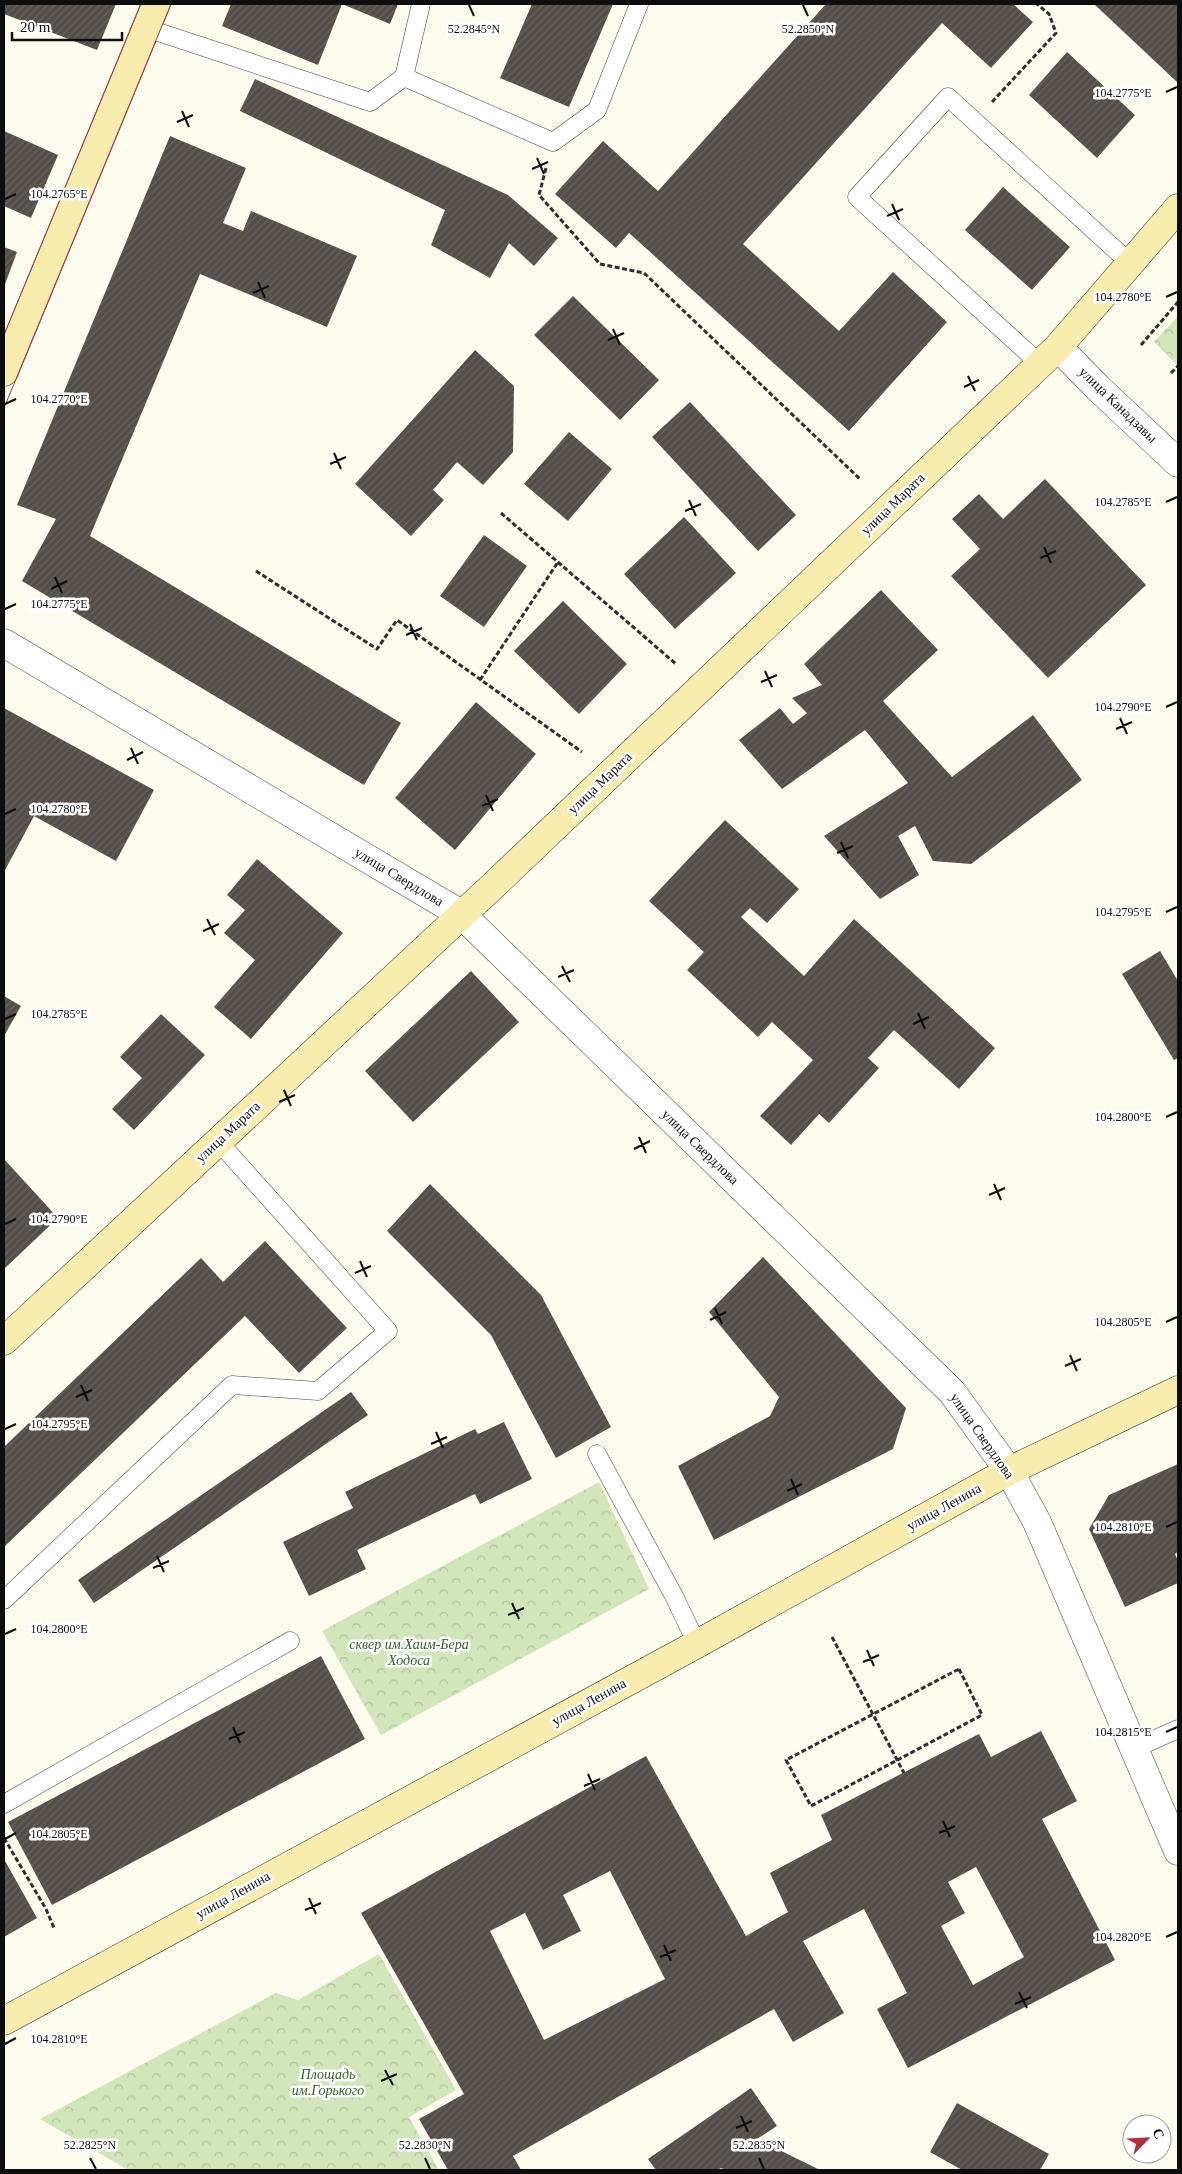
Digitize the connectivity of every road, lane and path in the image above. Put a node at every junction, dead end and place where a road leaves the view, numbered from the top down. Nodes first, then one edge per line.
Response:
1 (421, 4) edge
2 (639, 4) edge
3 (1037, 4) edge
4 (151, 16) edge
5 (404, 77) junction
6 (974, 121) junction
7 (553, 142) junction
8 (1178, 208) edge
9 (1132, 264) junction
10 (1178, 302) edge
11 (1141, 345) dead end
12 (1049, 355) junction
13 (1178, 366) edge
14 (4, 372) edge
15 (1172, 373) dead end
16 (1178, 463) edge
17 (861, 480) dead end
18 (501, 513) dead end
19 (558, 562) junction
20 (256, 571) dead end
21 (4, 642) edge
22 (676, 664) dead end
23 (480, 680) junction
24 (582, 752) dead end
25 (461, 914) junction
26 (218, 1142) junction
27 (4, 1341) edge
28 (1178, 1390) edge
29 (597, 1454) dead end
30 (1008, 1471) junction
31 (4, 1600) edge
32 (832, 1637) dead end
33 (290, 1641) dead end
34 (697, 1644) junction
35 (873, 1714) junction
36 (1178, 1729) edge
37 (1133, 1749) junction
38 (897, 1760) junction
39 (904, 1773) dead end
40 (4, 1804) edge
41 (4, 1838) edge
42 (1178, 1851) edge
43 (54, 1928) dead end
44 (4, 2021) edge

1 - 5 lane
2 - 7 lane
3 - 6 path
4 - 5 lane
4 - 14 main road
5 - 7 lane
6 - 9 lane
6 - 12 lane
7 - 17 path
8 - 9 main road, улица Марата
9 - 12 main road, улица Марата
10 - 11 path
12 - 16 street, улица Канадзавы
12 - 25 main road, улица Марата
13 - 15 path
18 - 19 path
19 - 22 path
19 - 23 path
20 - 23 path
21 - 25 street, улица Свердлова
23 - 24 path
25 - 26 main road, улица Марата
25 - 30 street, улица Свердлова
26 - 27 main road, улица Марата
26 - 31 lane
28 - 30 main road, улица Ленина
29 - 34 lane
30 - 34 main road, улица Ленина
30 - 37 street, улица Свердлова
32 - 35 path
33 - 40 lane
34 - 44 main road, улица Ленина
35 - 38 path
35 - 38 path
35 - 38 path
36 - 37 lane
37 - 42 street, улица Свердлова
38 - 39 path
41 - 43 path

